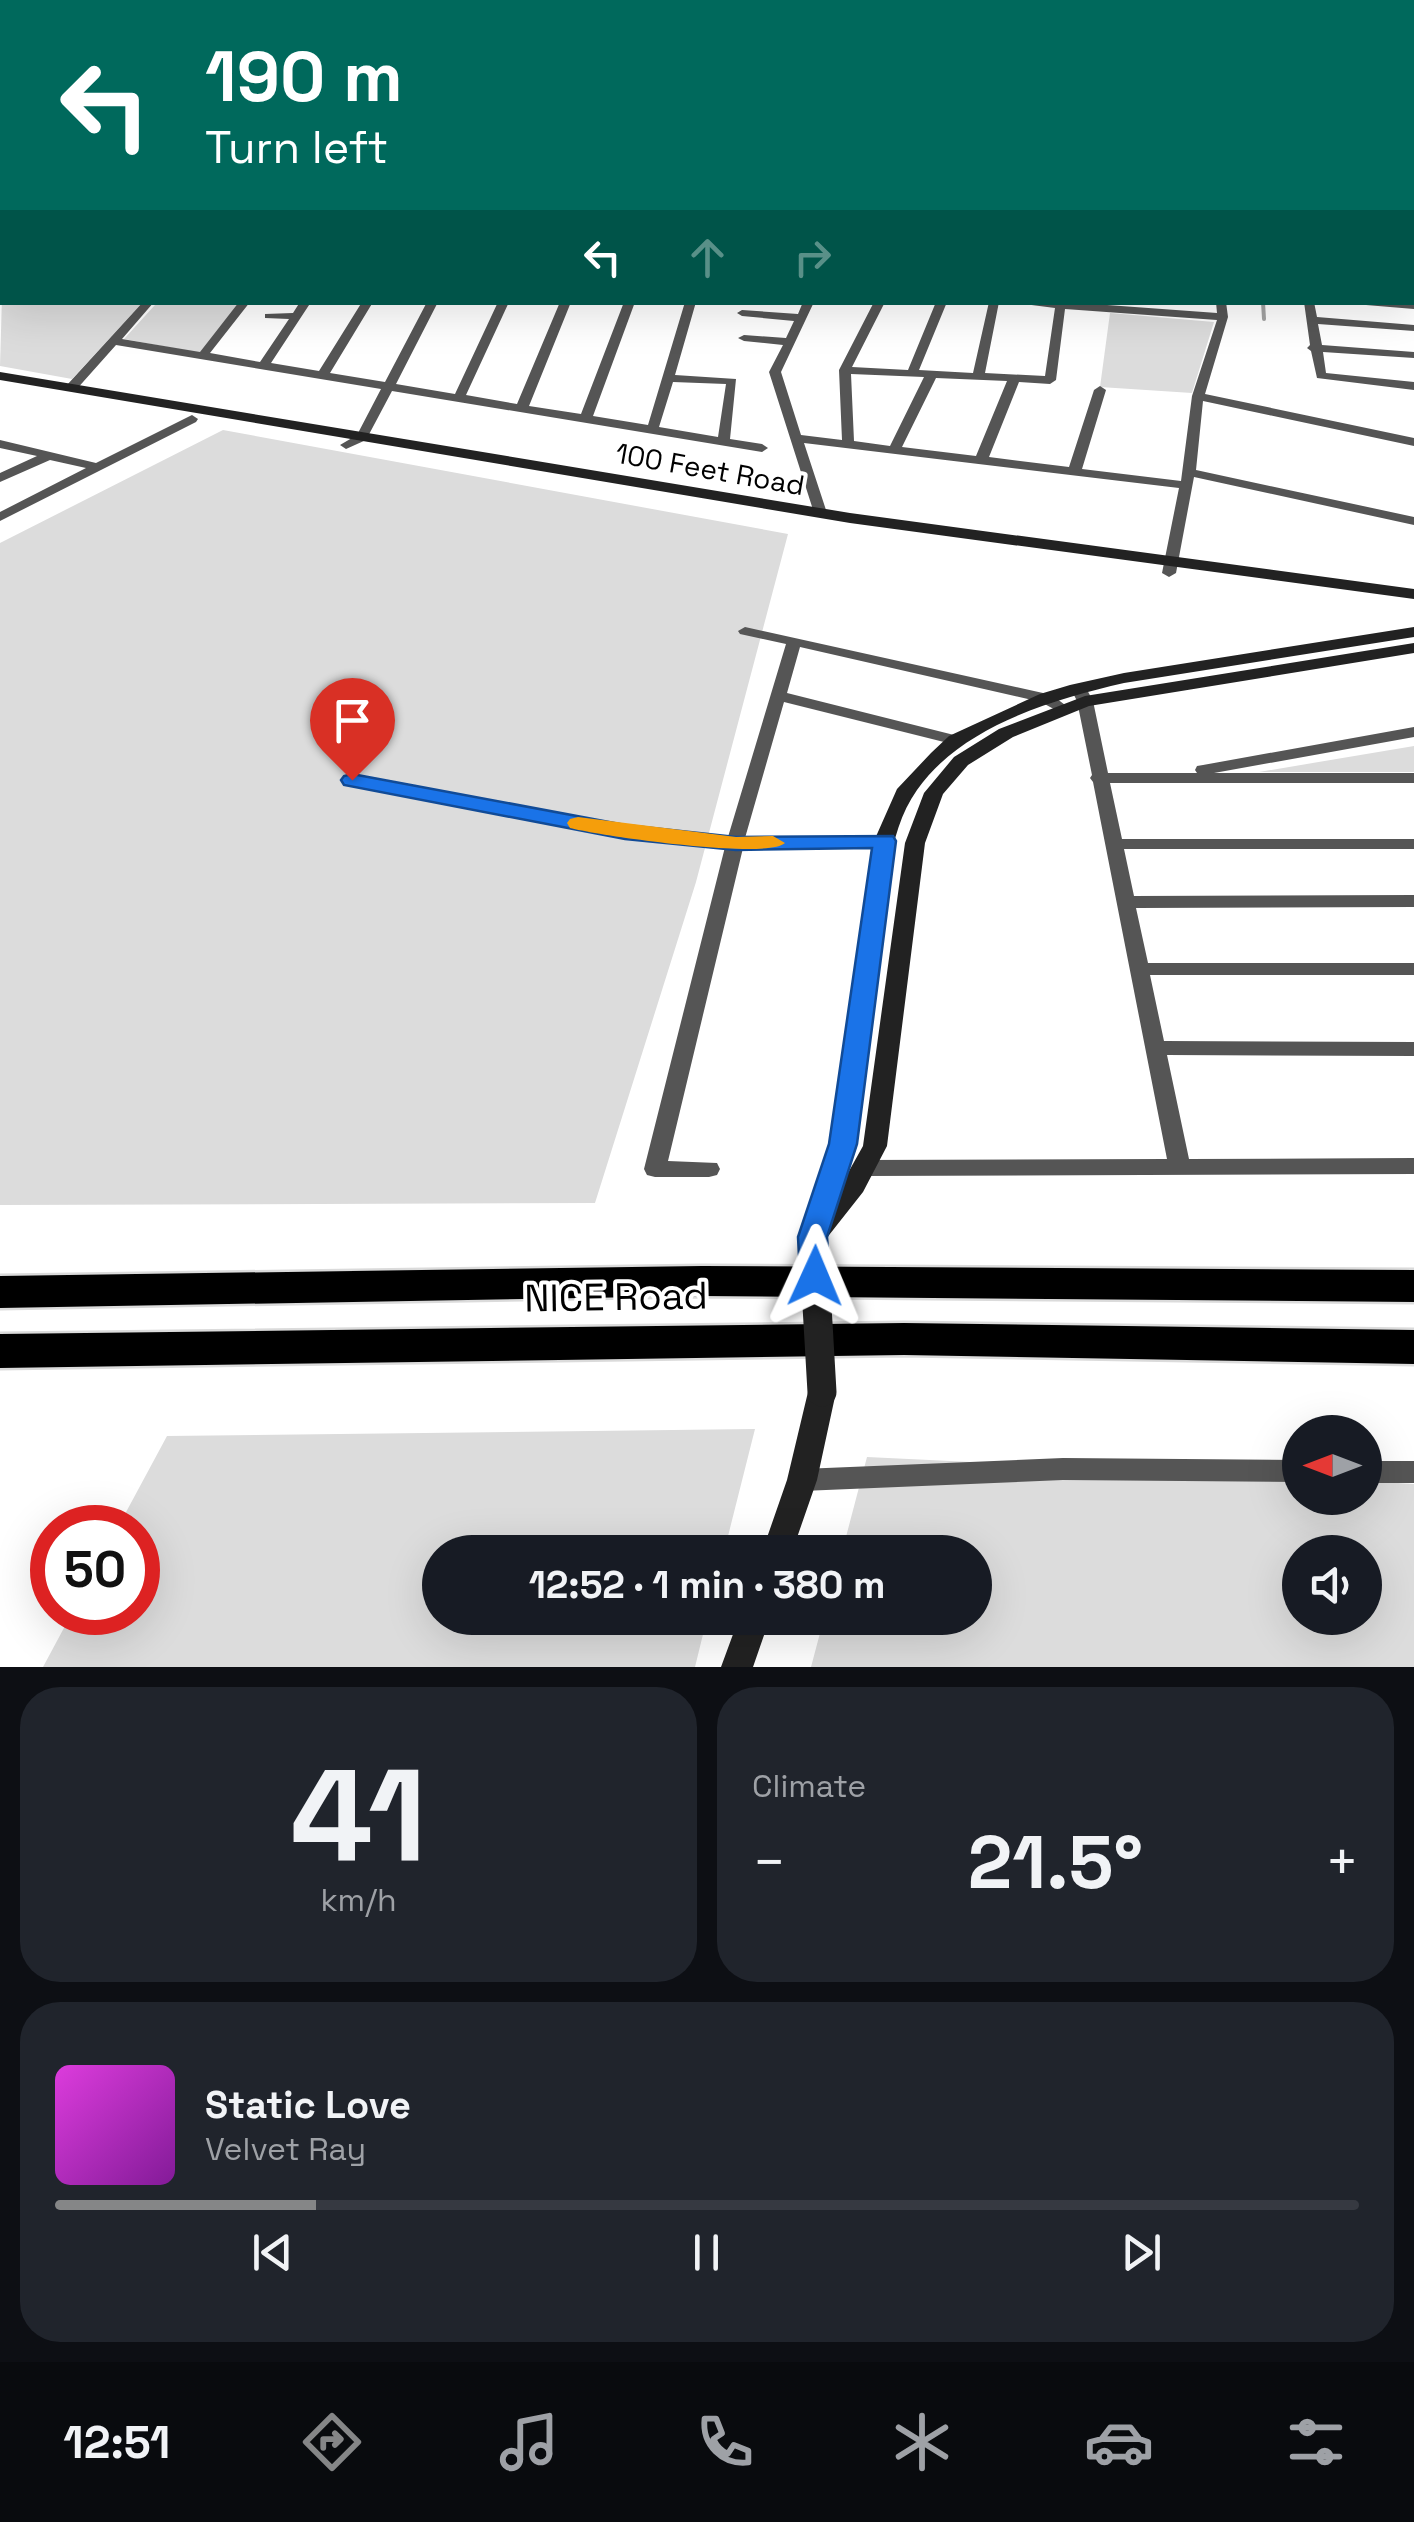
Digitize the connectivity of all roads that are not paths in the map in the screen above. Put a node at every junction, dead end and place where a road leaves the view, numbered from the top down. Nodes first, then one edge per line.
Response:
1 (146, 305) edge
2 (243, 305) edge
3 (304, 305) edge
4 (366, 305) edge
5 (431, 305) edge
6 (503, 305) edge
7 (565, 305) edge
8 (629, 305) edge
9 (690, 305) edge
10 (808, 305) edge
11 (878, 305) edge
12 (941, 305) edge
13 (993, 305) edge
14 (1061, 305) edge
15 (1221, 305) edge
16 (1309, 305) edge
17 (742, 313) dead end
18 (269, 316) dead end
19 (297, 316) junction
20 (802, 318) junction
21 (1223, 318) junction
22 (1310, 320) junction
23 (1414, 328) edge
24 (744, 338) dead end
25 (114, 341) junction
26 (790, 342) junction
27 (1313, 348) junction
28 (1414, 355) edge
29 (203, 356) junction
30 (264, 366) junction
31 (845, 370) junction
32 (912, 373) junction
33 (932, 374) junction
34 (323, 375) junction
35 (0, 376) edge
36 (668, 378) junction
37 (978, 378) junction
38 (1014, 379) junction
39 (0, 386) edge
40 (389, 386) junction
41 (1414, 386) edge
42 (71, 388) junction
43 (1100, 390) dead end
44 (1198, 396) junction
45 (459, 397) junction
46 (522, 407) junction
47 (586, 418) junction
48 (192, 419) junction
49 (653, 428) junction
50 (362, 436) junction
51 (796, 438) junction
52 (724, 440) junction
53 (1414, 442) edge
54 (848, 443) junction
55 (0, 444) edge
56 (346, 446) junction
57 (762, 448) dead end
58 (895, 448) junction
59 (50, 455) junction
60 (982, 458) junction
61 (98, 467) junction
62 (1075, 469) junction
63 (0, 478) edge
64 (1187, 478) junction
65 (820, 513) junction
66 (0, 517) edge
67 (1414, 521) edge
68 (1170, 567) junction
69 (1414, 594) edge
70 (1414, 603) edge
71 (745, 630) dead end
72 (1414, 632) edge
73 (794, 640) junction
74 (1414, 648) edge
75 (1082, 695) junction
76 (780, 696) junction
77 (1054, 703) junction
78 (1414, 732) edge
79 (956, 740) junction
80 (1098, 778) junction
81 (1154, 778) junction
82 (1414, 778) edge
83 (352, 780) dead end
84 (884, 841) junction
85 (736, 844) junction
86 (1112, 844) junction
87 (1414, 844) edge
88 (1414, 901) edge
89 (1124, 902) junction
90 (1138, 969) junction
91 (1414, 970) edge
92 (1154, 1048) junction
93 (1414, 1049) edge
94 (1414, 1166) edge
95 (709, 1168) dead end
96 (863, 1168) junction
97 (1180, 1168) junction
98 (812, 1237) junction
99 (1414, 1286) edge
100 (0, 1292) edge
101 (1414, 1347) edge
102 (0, 1350) edge
103 (1282, 1471) edge
104 (1382, 1472) edge
105 (1414, 1472) edge
106 (802, 1480) junction
107 (783, 1535) edge
108 (748, 1635) edge
109 (736, 1667) edge

1 - 25 street
2 - 29 street
3 - 19 street
4 - 34 street
5 - 40 street
6 - 45 street
7 - 46 street
8 - 47 street
9 - 36 street
10 - 20 street
11 - 31 street
12 - 32 street
13 - 37 street
14 - 21 street
14 - 38 street
15 - 21 street
16 - 22 street
17 - 20 street
18 - 19 street
19 - 30 street
20 - 26 street
21 - 44 street
22 - 23 street
22 - 27 street
24 - 26 street
25 - 29 street
25 - 42 street
26 - 51 street
27 - 28 street
27 - 41 street
29 - 30 street
30 - 34 street
31 - 32 street
31 - 54 street
32 - 33 street
33 - 37 street
33 - 58 street
34 - 40 street
35 - 42 main road, 100 Feet Road
36 - 49 street
36 - 52 street
37 - 38 street
38 - 60 street
39 - 48 main road, 100 Feet Road
40 - 45 street
40 - 50 street
42 - 50 main road, 100 Feet Road
43 - 62 street
44 - 53 street
44 - 64 street
45 - 46 street
46 - 47 street
47 - 49 street
48 - 56 main road, 100 Feet Road
48 - 61 street
49 - 52 street
50 - 56 street
50 - 65 main road, 100 Feet Road
51 - 54 street
51 - 65 street
52 - 57 street
54 - 58 street
55 - 59 street
56 - 68 main road, 100 Feet Road
58 - 60 street
59 - 61 street
59 - 63 street
60 - 62 street
61 - 66 street
62 - 64 street
64 - 67 street
64 - 68 street
65 - 68 main road, 100 Feet Road
68 - 69 main road, 100 Feet Road
68 - 70 main road, 100 Feet Road
71 - 73 street
72 - 75 main road
73 - 76 street
73 - 77 street
74 - 75 main road
75 - 77 main road
75 - 80 street
76 - 79 street
76 - 85 street
77 - 79 main road
77 - 96 main road
78 - 81 street
79 - 84 main road
80 - 81 street
80 - 86 street
81 - 82 street
83 - 85 street
84 - 85 street
84 - 98 main road
85 - 95 street
86 - 87 street
86 - 89 street
88 - 89 street
89 - 90 street
90 - 91 street
90 - 92 street
92 - 93 street
92 - 97 street
94 - 97 street
96 - 97 street
96 - 98 main road
98 - 106 main road, bridge
99 - 100 highway, NICE Road
101 - 102 highway, NICE Road
103 - 106 street
104 - 105 street
106 - 107 main road
108 - 109 main road

